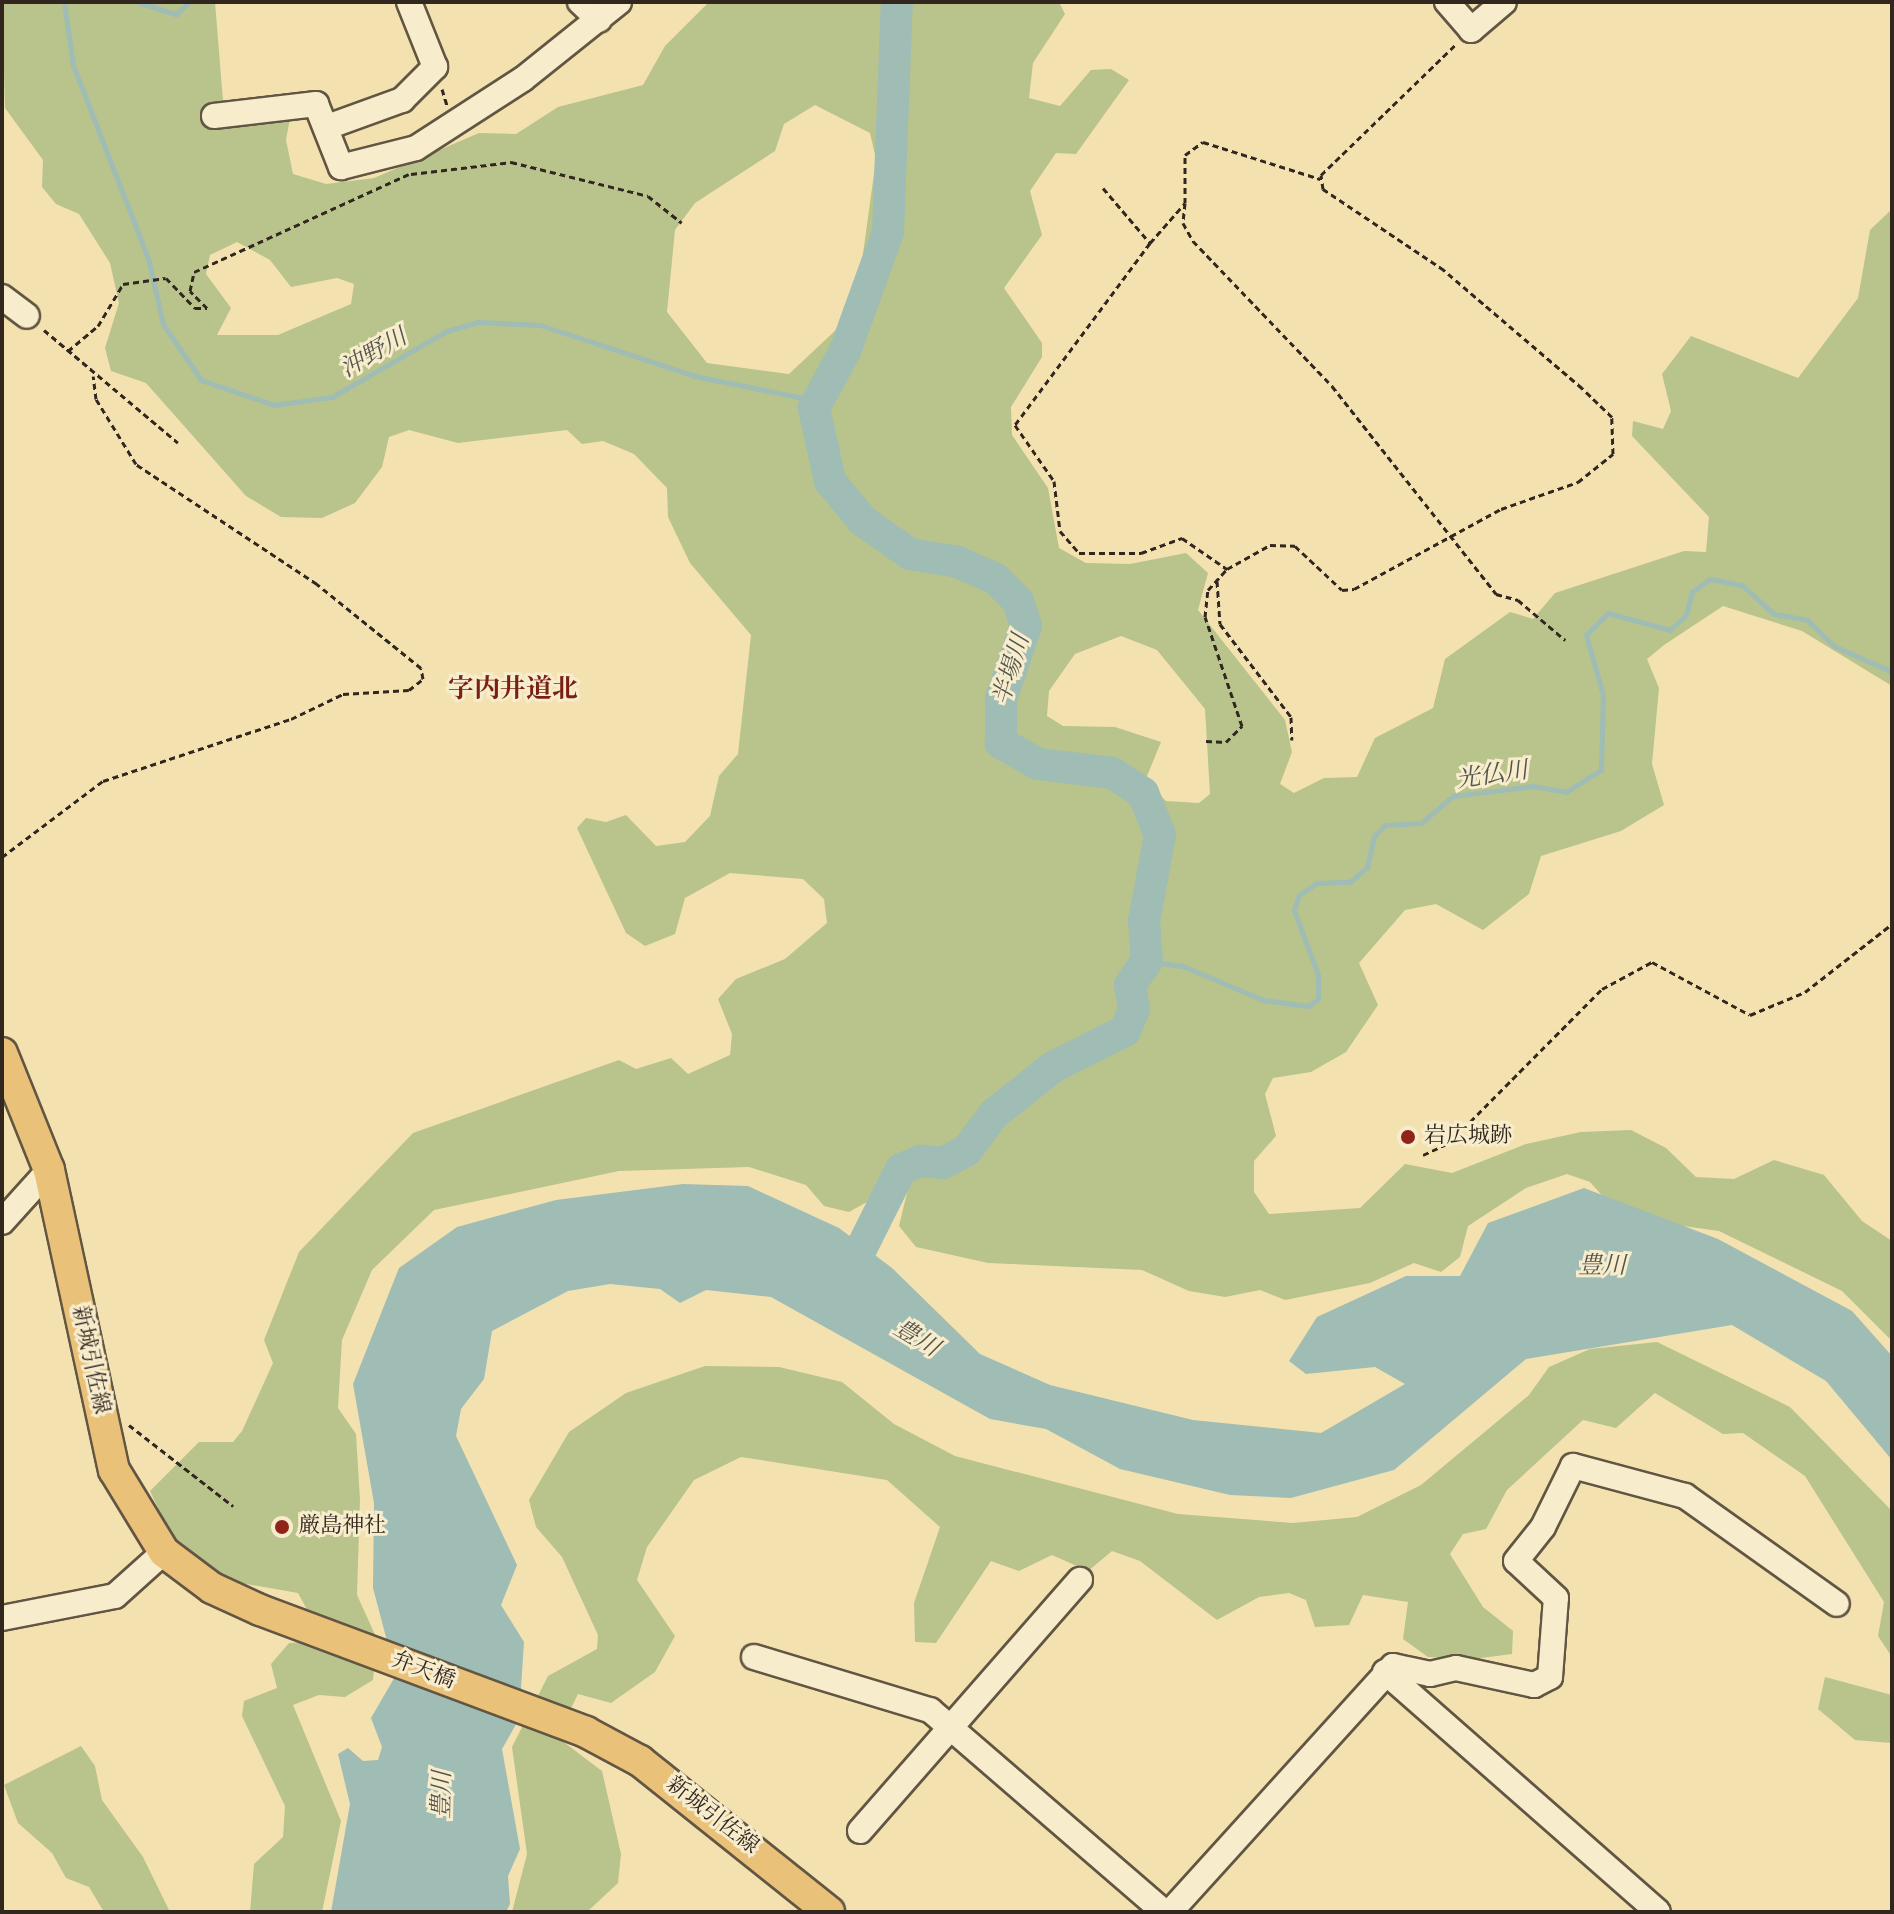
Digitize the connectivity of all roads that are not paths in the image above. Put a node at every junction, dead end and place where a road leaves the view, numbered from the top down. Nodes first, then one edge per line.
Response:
1 (409, 2) edge
2 (580, 2) edge
3 (619, 2) edge
4 (1447, 2) edge
5 (1504, 2) edge
6 (599, 20) junction
7 (214, 116) dead end
8 (330, 126) junction
9 (2, 297) edge
10 (27, 316) road end
11 (2, 1053) edge
12 (49, 1170) junction
13 (2, 1222) edge
14 (164, 1552) junction
15 (1080, 1580) dead end
16 (1837, 1604) dead end
17 (260, 1610) joint
18 (2, 1618) edge
19 (754, 1657) dead end
20 (1385, 1672) junction
21 (950, 1727) junction
22 (586, 1732) joint
23 (860, 1831) dead end
24 (829, 1912) edge
25 (1167, 1912) edge
26 (1658, 1912) edge

1 - 8 street
2 - 6 street
3 - 6 street
4 - 5 street
6 - 8 street
7 - 8 street
9 - 10 street
11 - 12 main road, 新城引佐線
12 - 13 street
12 - 14 main road, 新城引佐線
14 - 17 main road, 新城引佐線
14 - 18 street
15 - 21 street
16 - 20 street
17 - 22 main road, 弁天橋
19 - 21 street
20 - 25 street
20 - 26 street
21 - 23 street
21 - 25 street
22 - 24 main road, 新城引佐線

